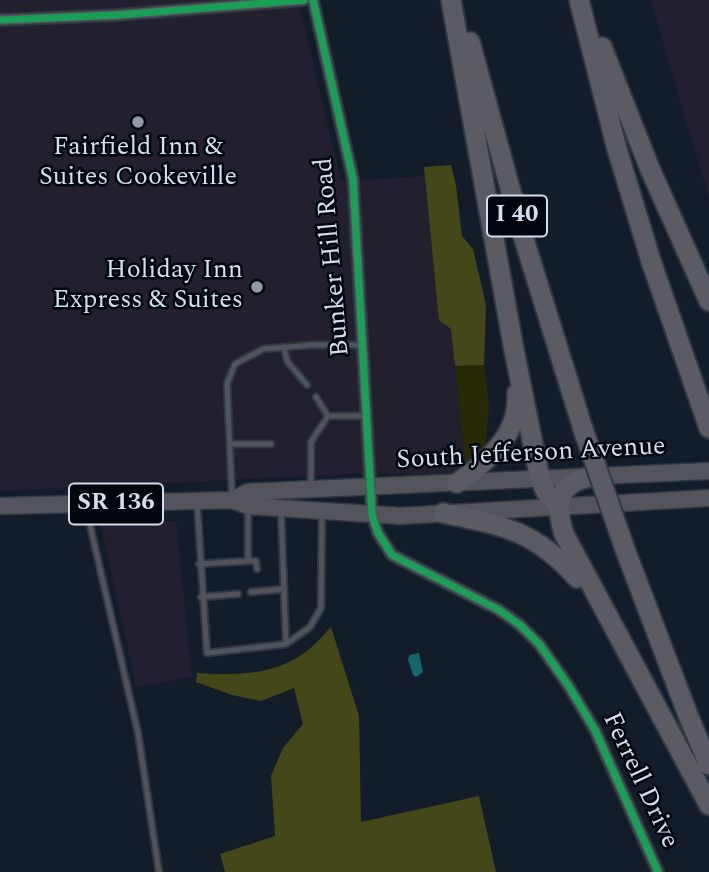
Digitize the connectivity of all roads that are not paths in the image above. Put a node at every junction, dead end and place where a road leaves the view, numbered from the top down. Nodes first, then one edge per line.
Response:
1 (304, 0) edge
2 (313, 0) edge
3 (451, 0) edge
4 (459, 0) edge
5 (579, 0) edge
6 (585, 0) edge
7 (0, 20) edge
8 (709, 301) edge
9 (363, 345) junction
10 (284, 347) junction
11 (514, 350) junction
12 (307, 385) dead end
13 (316, 397) dead end
14 (328, 416) junction
15 (365, 416) junction
16 (708, 427) edge
17 (230, 444) junction
18 (271, 444) dead end
19 (709, 471) edge
20 (589, 477) junction
21 (540, 479) junction
22 (457, 483) junction
23 (370, 487) junction
24 (312, 489) junction
25 (709, 498) edge
26 (232, 500) junction
27 (197, 501) junction
28 (85, 505) junction
29 (0, 506) edge
30 (248, 506) junction
31 (559, 507) junction
32 (281, 509) junction
33 (322, 511) junction
34 (443, 513) junction
35 (372, 515) junction
36 (246, 561) junction
37 (228, 562) junction
38 (214, 563) junction
39 (199, 564) junction
40 (244, 569) dead end
41 (257, 569) dead end
42 (228, 570) dead end
43 (215, 571) dead end
44 (216, 587) dead end
45 (229, 587) dead end
46 (283, 589) junction
47 (251, 592) dead end
48 (229, 594) junction
49 (238, 594) dead end
50 (217, 596) junction
51 (201, 597) junction
52 (610, 623) junction
53 (286, 644) junction
54 (709, 765) edge
55 (709, 806) edge
56 (159, 872) edge
57 (658, 872) edge

1 - 7 street
2 - 9 street, Bunker Hill Road
3 - 11 highway
4 - 54 highway, I 40, bridge
5 - 16 highway
6 - 8 highway
9 - 10 lane
9 - 15 street, Bunker Hill Road
10 - 12 lane
10 - 17 lane
11 - 21 highway
11 - 22 highway
13 - 14 lane
14 - 15 lane
14 - 24 lane
15 - 23 street, Bunker Hill Road
17 - 18 lane
17 - 26 lane
19 - 20 main road, South Jefferson Avenue / SR 136
20 - 21 main road, South Jefferson Avenue / SR 136
20 - 31 highway
21 - 22 main road, South Jefferson Avenue / SR 136
21 - 31 highway
22 - 23 main road, South Jefferson Avenue / SR 136
23 - 24 main road, South Jefferson Avenue / SR 136
23 - 35 street, Bunker Hill Road
24 - 26 main road, South Jefferson Avenue / SR 136
25 - 31 main road, South Jefferson Avenue / SR 136
26 - 27 main road, South Jefferson Avenue / SR 136
26 - 30 main road, South Jefferson Avenue / SR 136
27 - 28 main road, South Jefferson Avenue / SR 136
27 - 39 lane
28 - 29 main road, South Jefferson Avenue / SR 136
28 - 56 lane
30 - 32 main road, South Jefferson Avenue / SR 136
30 - 36 lane
31 - 34 main road, South Jefferson Avenue / SR 136
31 - 52 highway
32 - 33 main road, South Jefferson Avenue / SR 136
32 - 46 lane
33 - 35 main road, South Jefferson Avenue / SR 136
33 - 53 lane
34 - 35 main road, South Jefferson Avenue / SR 136
34 - 52 highway
35 - 57 street, Ferrell Drive
36 - 37 lane
36 - 40 lane
36 - 41 lane
37 - 38 lane
37 - 42 lane
38 - 39 lane
38 - 43 lane
39 - 51 lane
44 - 50 lane
45 - 48 lane
46 - 47 lane
46 - 53 lane
48 - 49 lane
48 - 50 lane
50 - 51 lane
51 - 53 lane
52 - 55 highway

